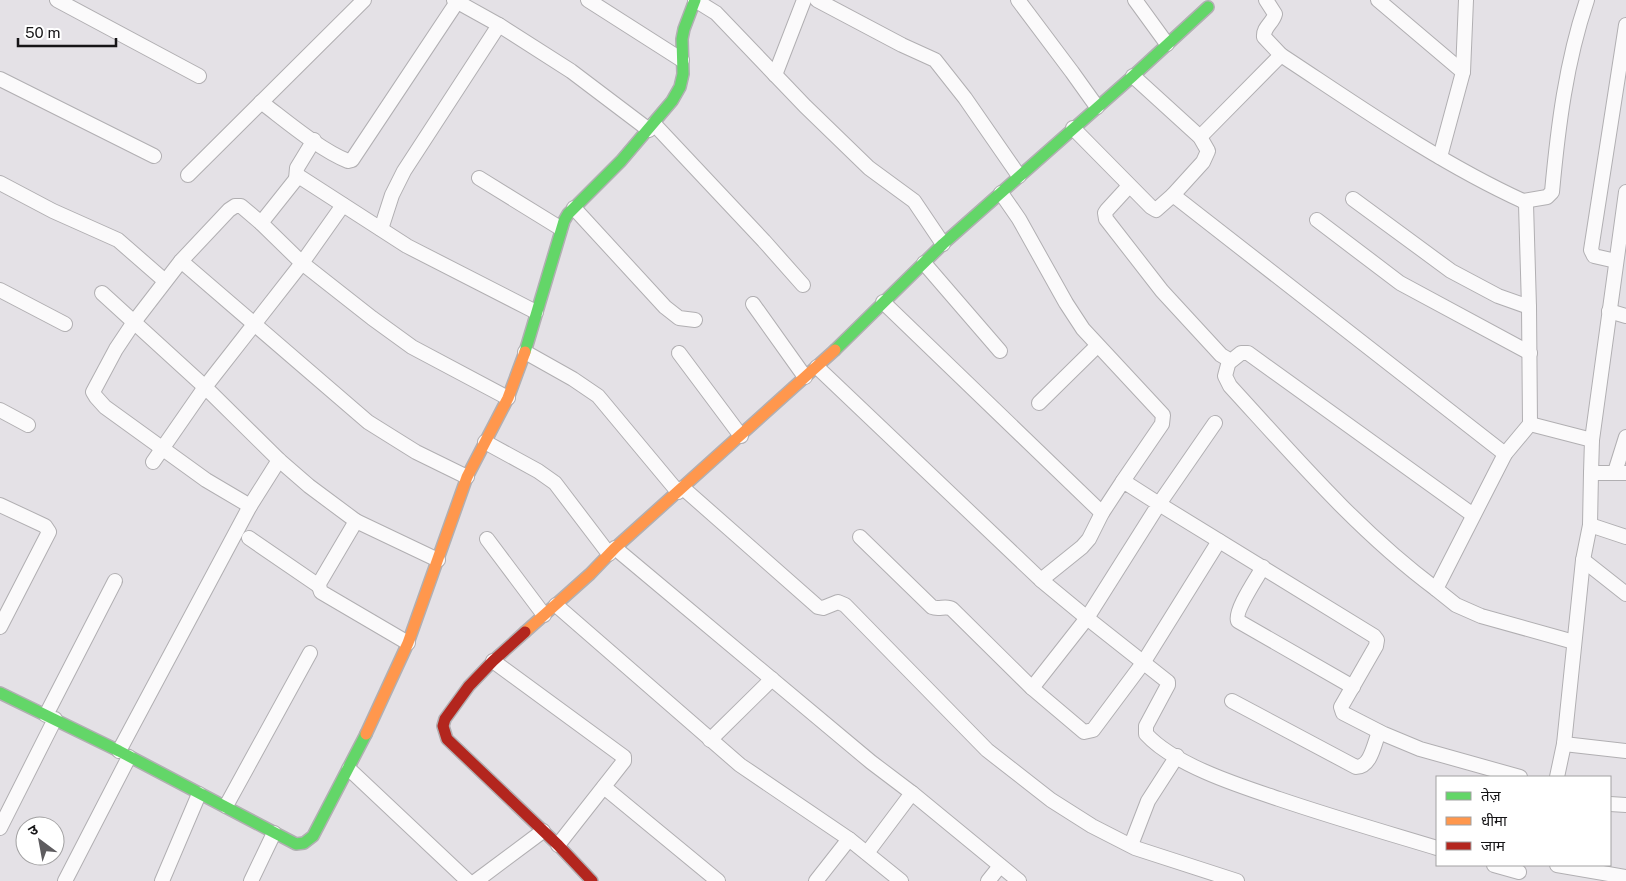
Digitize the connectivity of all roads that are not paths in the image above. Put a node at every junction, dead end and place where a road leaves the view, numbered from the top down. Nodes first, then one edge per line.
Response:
1 (57, 0) edge
2 (364, 0) edge
3 (588, 0) edge
4 (695, 0) edge
5 (804, 0) edge
6 (817, 0) edge
7 (1018, 0) edge
8 (1135, 0) edge
9 (1266, 0) edge
10 (1378, 0) edge
11 (1466, 0) edge
12 (1587, 0) edge
13 (456, 1) edge
14 (1208, 7) dead end
15 (499, 25) junction
16 (1626, 25) edge
17 (1167, 44) junction
18 (1281, 56) junction
19 (682, 60) junction
20 (1463, 72) junction
21 (775, 75) junction
22 (199, 76) dead end
23 (1133, 76) junction
24 (0, 79) edge
25 (261, 102) junction
26 (1097, 108) junction
27 (651, 127) junction
28 (1073, 128) junction
29 (1200, 136) junction
30 (314, 140) junction
31 (154, 156) dead end
32 (1440, 157) junction
33 (188, 175) dead end
34 (1019, 176) junction
35 (479, 178) dead end
36 (296, 179) junction
37 (0, 183) edge
38 (1128, 186) junction
39 (1626, 192) edge
40 (1001, 193) junction
41 (1173, 195) junction
42 (1353, 199) dead end
43 (1523, 201) junction
44 (343, 205) junction
45 (574, 208) junction
46 (1317, 220) dead end
47 (261, 223) junction
48 (560, 228) junction
49 (380, 229) junction
50 (943, 244) junction
51 (1620, 252) edge
52 (181, 261) junction
53 (302, 263) junction
54 (924, 263) junction
55 (165, 281) junction
56 (803, 285) dead end
57 (0, 290) edge
58 (102, 293) dead end
59 (883, 302) junction
60 (753, 304) dead end
61 (1529, 307) junction
62 (1609, 311) junction
63 (536, 312) junction
64 (1626, 316) edge
65 (695, 320) dead end
66 (134, 322) junction
67 (65, 324) dead end
68 (255, 324) junction
69 (1097, 346) junction
70 (1000, 350) dead end
71 (526, 352) junction
72 (680, 353) dead end
73 (1530, 353) junction
74 (1229, 361) junction
75 (817, 366) junction
76 (805, 377) junction
77 (205, 387) junction
78 (508, 398) junction
79 (1039, 403) dead end
80 (0, 410) edge
81 (1215, 423) dead end
82 (1530, 424) junction
83 (28, 425) dead end
84 (741, 436) junction
85 (1626, 437) edge
86 (1592, 440) junction
87 (485, 442) junction
88 (163, 449) junction
89 (1505, 454) junction
90 (279, 460) junction
91 (153, 462) dead end
92 (1591, 473) junction
93 (1621, 473) edge
94 (467, 477) junction
95 (1124, 481) junction
96 (680, 490) junction
97 (1159, 504) junction
98 (0, 505) edge
99 (250, 506) junction
100 (1102, 513) junction
101 (1473, 515) junction
102 (356, 521) junction
103 (1590, 525) junction
104 (1626, 537) edge
105 (249, 538) dead end
106 (487, 538) dead end
107 (860, 538) dead end
108 (1219, 541) junction
109 (612, 551) junction
110 (438, 560) junction
111 (1583, 560) junction
112 (1263, 567) junction
113 (1042, 580) junction
114 (116, 581) dead end
115 (319, 586) junction
116 (1436, 590) junction
117 (1626, 594) edge
118 (556, 605) junction
119 (544, 615) junction
120 (2, 618) edge
121 (1087, 618) junction
122 (1574, 642) junction
123 (408, 644) junction
124 (310, 653) dead end
125 (493, 661) junction
126 (1143, 663) junction
127 (772, 680) junction
128 (1353, 687) junction
129 (1032, 688) junction
130 (0, 692) edge
131 (1232, 701) dead end
132 (51, 717) junction
133 (1379, 732) junction
134 (710, 740) junction
135 (1564, 744) junction
136 (1626, 750) edge
137 (124, 754) junction
138 (1177, 756) junction
139 (348, 768) junction
140 (1516, 776) edge
141 (1557, 776) edge
142 (604, 786) junction
143 (912, 793) junction
144 (199, 794) junction
145 (1611, 804) edge
146 (226, 806) junction
147 (1626, 806) edge
148 (0, 828) edge
149 (543, 831) junction
150 (274, 832) junction
151 (849, 839) junction
152 (558, 845) junction
153 (1130, 845) junction
154 (1436, 848) edge
155 (867, 853) junction
156 (1000, 866) junction
157 (1497, 866) edge
158 (1563, 866) edge
159 (1518, 873) edge
160 (1626, 877) edge
161 (894, 879) edge
162 (65, 881) edge
163 (162, 881) edge
164 (251, 881) edge
165 (468, 881) edge
166 (476, 881) edge
167 (592, 881) edge
168 (718, 881) edge
169 (816, 881) edge
170 (988, 881) edge
171 (1019, 881) edge
172 (1237, 881) edge

1 - 22 street
2 - 25 street
3 - 19 street
4 - 19 street
4 - 21 street
5 - 21 street
6 - 34 street
7 - 26 street
8 - 17 street
9 - 18 street
10 - 20 street
11 - 20 street
12 - 43 street
13 - 15 street
13 - 30 street
14 - 17 street
15 - 27 street
15 - 49 street
16 - 51 street
17 - 23 street
18 - 29 street
18 - 32 street
19 - 27 street
20 - 32 street
21 - 50 street
23 - 26 street
23 - 29 street
24 - 31 street
25 - 30 street
25 - 33 street
26 - 28 street
27 - 45 street
27 - 56 street
28 - 34 street
28 - 38 street
29 - 41 street
30 - 36 street
32 - 43 street
34 - 40 street
35 - 48 street
36 - 44 street
36 - 47 street
37 - 55 street
38 - 41 street
38 - 74 street
39 - 51 street
40 - 50 street
40 - 69 street
41 - 89 street
42 - 61 street
43 - 61 street
44 - 49 street
44 - 53 street
45 - 48 street
45 - 65 street
46 - 73 street
47 - 52 street
47 - 53 street
48 - 63 street
49 - 63 street
50 - 54 street
51 - 62 street
52 - 55 street
52 - 68 street
53 - 68 street
53 - 78 street
54 - 59 street
54 - 70 street
55 - 66 street
57 - 67 street
58 - 66 street
59 - 75 street
59 - 100 street
60 - 76 street
61 - 73 street
62 - 64 street
62 - 86 street
63 - 71 street
66 - 77 street
66 - 88 street
68 - 77 street
68 - 94 street
69 - 79 street
69 - 95 street
71 - 78 street
71 - 96 street
72 - 84 street
73 - 82 street
74 - 101 street
74 - 116 street
75 - 76 street
75 - 113 street
76 - 84 street
77 - 88 street
77 - 90 street
78 - 87 street
80 - 83 street
81 - 97 street
82 - 86 street
82 - 89 street
84 - 96 street
85 - 93 street
86 - 92 street
87 - 94 street
87 - 109 street
88 - 91 street
88 - 99 street
89 - 101 street
90 - 99 street
90 - 102 street
92 - 93 street
92 - 103 street
94 - 110 street
95 - 97 street
95 - 100 street
96 - 109 street
96 - 153 street
97 - 108 street
97 - 121 street
98 - 120 street
99 - 137 street
100 - 113 street
101 - 116 street
102 - 110 street
102 - 115 street
103 - 104 street
103 - 111 street
105 - 115 street
106 - 119 street
107 - 129 street
108 - 112 street
108 - 126 street
109 - 118 street
109 - 127 street
110 - 123 street
111 - 117 street
111 - 122 street
112 - 128 street
112 - 128 street
113 - 121 street
114 - 132 street
115 - 123 street
116 - 122 street
118 - 119 street
118 - 134 street
119 - 125 street
121 - 126 street
121 - 129 street
122 - 135 street
123 - 139 street
124 - 146 street
125 - 142 street
125 - 149 street
126 - 129 street
126 - 138 street
127 - 134 street
127 - 143 street
128 - 133 street
130 - 132 street
131 - 133 street
132 - 137 street
132 - 148 street
133 - 140 street
134 - 151 street
135 - 136 street
135 - 141 street
137 - 144 street
137 - 162 street
138 - 153 street
138 - 154 street
139 - 150 street
139 - 165 street
142 - 152 street
142 - 168 street
143 - 155 street
143 - 156 street
144 - 146 street
144 - 163 street
145 - 147 street
146 - 150 street
149 - 152 street
149 - 166 street
150 - 164 street
151 - 155 street
151 - 169 street
152 - 167 street
153 - 172 street
155 - 161 street
156 - 170 street
156 - 171 street
157 - 159 street
158 - 160 street

